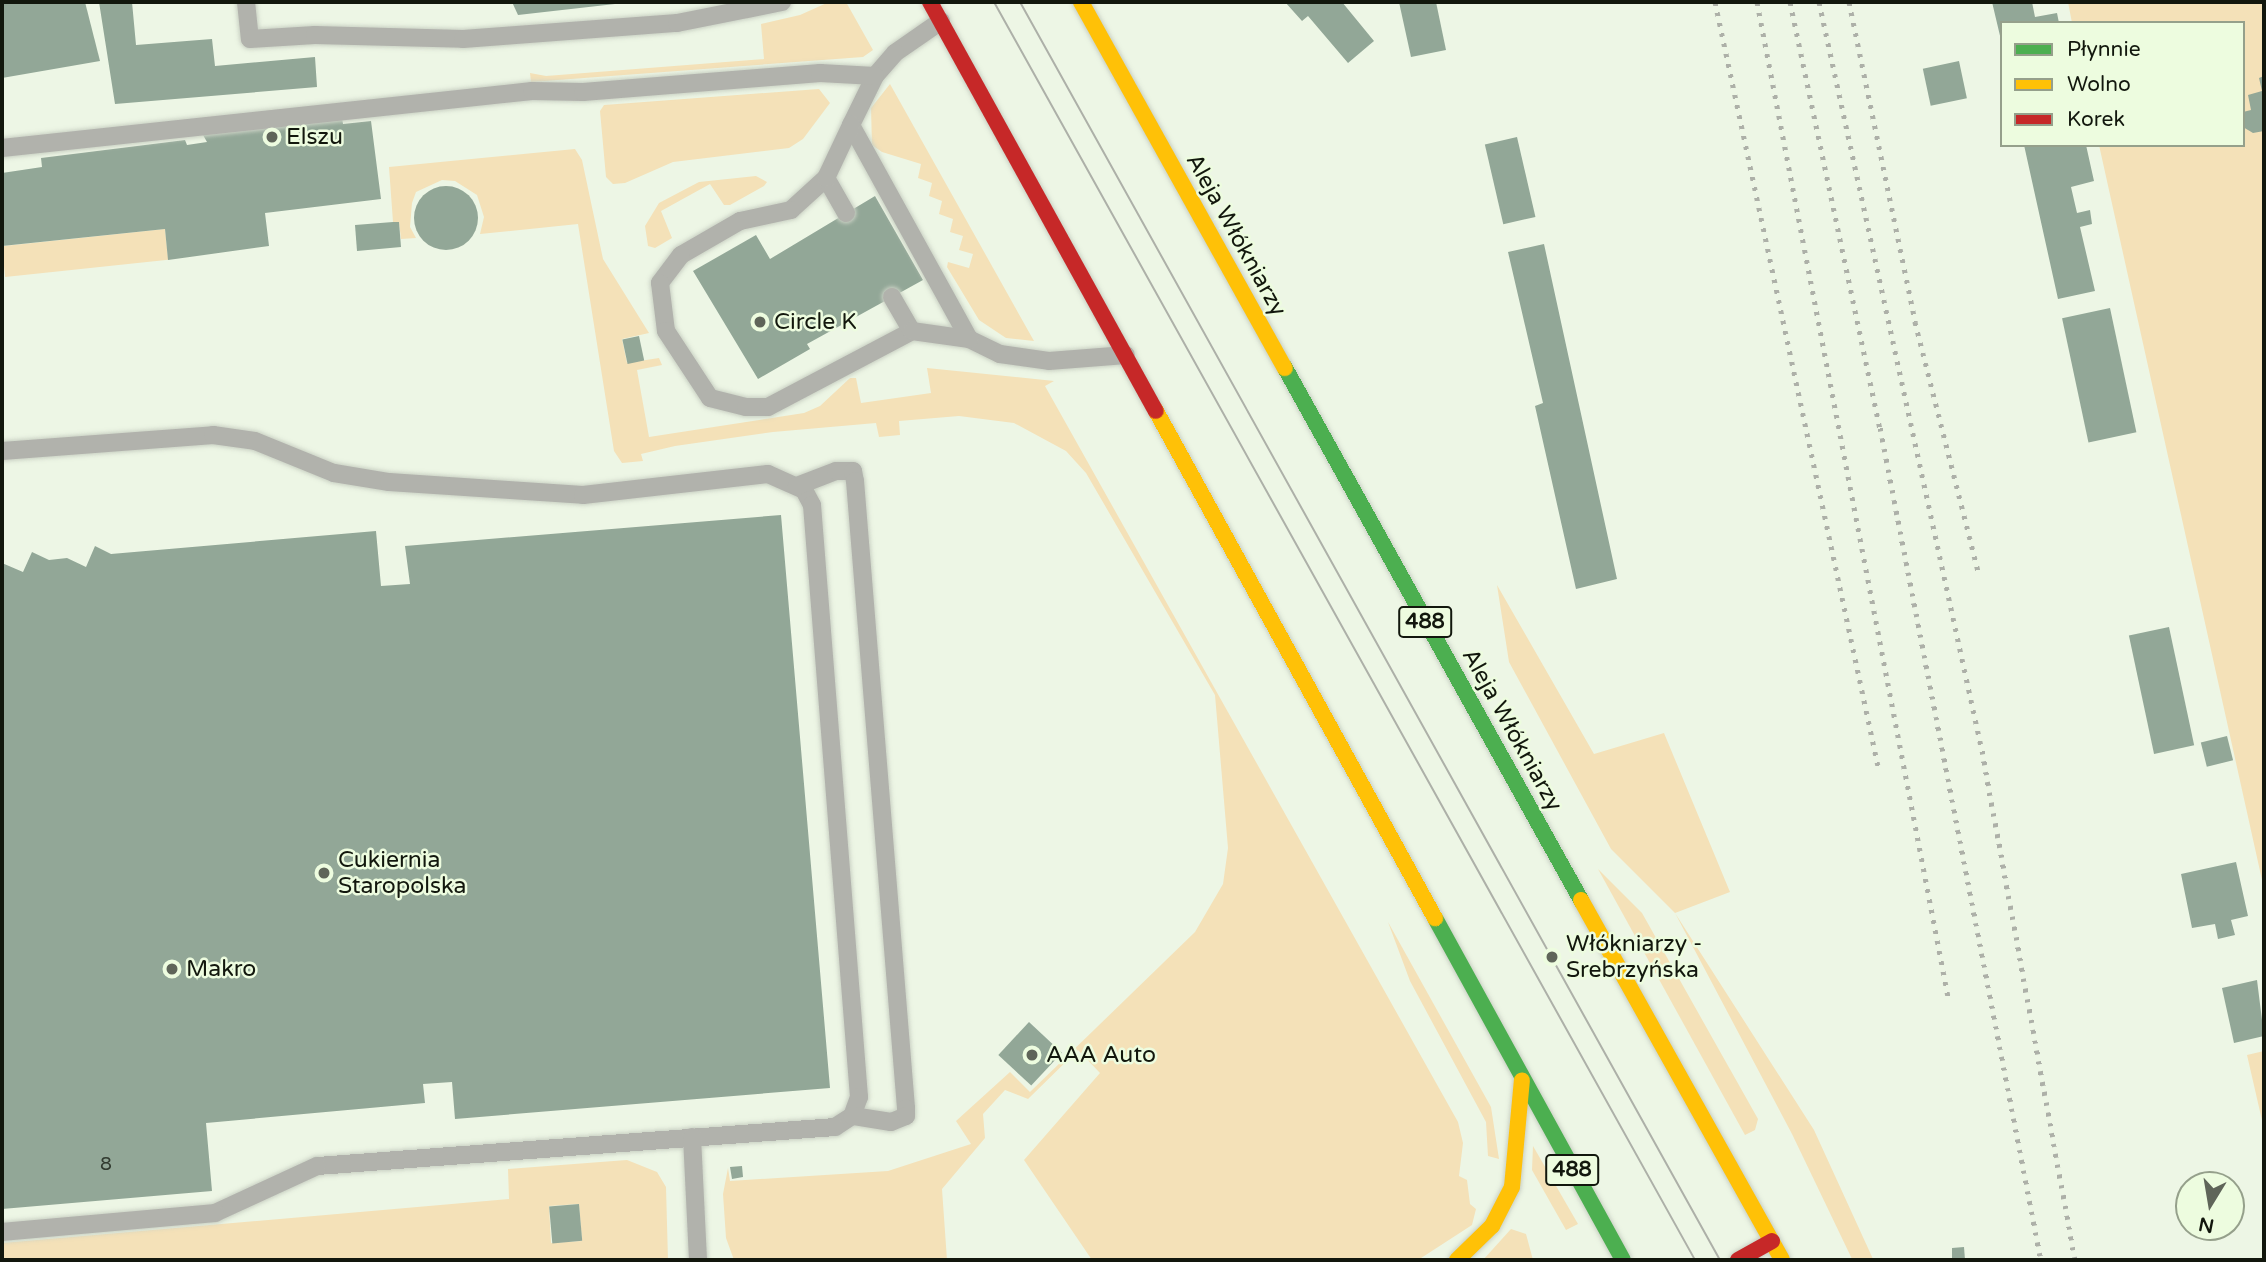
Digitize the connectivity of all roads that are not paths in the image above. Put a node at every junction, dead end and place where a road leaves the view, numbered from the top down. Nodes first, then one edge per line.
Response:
1 (246, 2) edge
2 (782, 2) edge
3 (930, 2) edge
4 (1081, 2) edge
5 (941, 22) junction
6 (875, 76) junction
7 (851, 125) junction
8 (2, 148) edge
9 (826, 178) junction
10 (846, 213) dead end
11 (892, 297) dead end
12 (912, 331) junction
13 (969, 339) junction
14 (1126, 355) junction
15 (2, 451) edge
16 (797, 486) junction
17 (1522, 1080) junction
18 (852, 1116) junction
19 (692, 1137) junction
20 (2, 1232) edge
21 (1772, 1241) junction
22 (698, 1260) edge
23 (1457, 1260) edge
24 (1623, 1260) edge
25 (1738, 1260) edge
26 (1782, 1260) edge

1 - 2 lane
3 - 5 main road, 488
4 - 21 main road, Aleja Włókniarzy / 488
5 - 6 lane
5 - 14 main road, 488
6 - 7 lane
6 - 8 lane
7 - 9 lane
7 - 13 lane
9 - 10 lane
9 - 12 lane
11 - 12 lane
12 - 13 lane
13 - 14 lane
14 - 17 main road, 488
15 - 16 lane
16 - 18 lane
16 - 18 lane
17 - 23 main road
17 - 24 main road, 488
18 - 19 lane
19 - 20 lane
19 - 22 lane
21 - 25 main road
21 - 26 main road, Aleja Włókniarzy / 488

